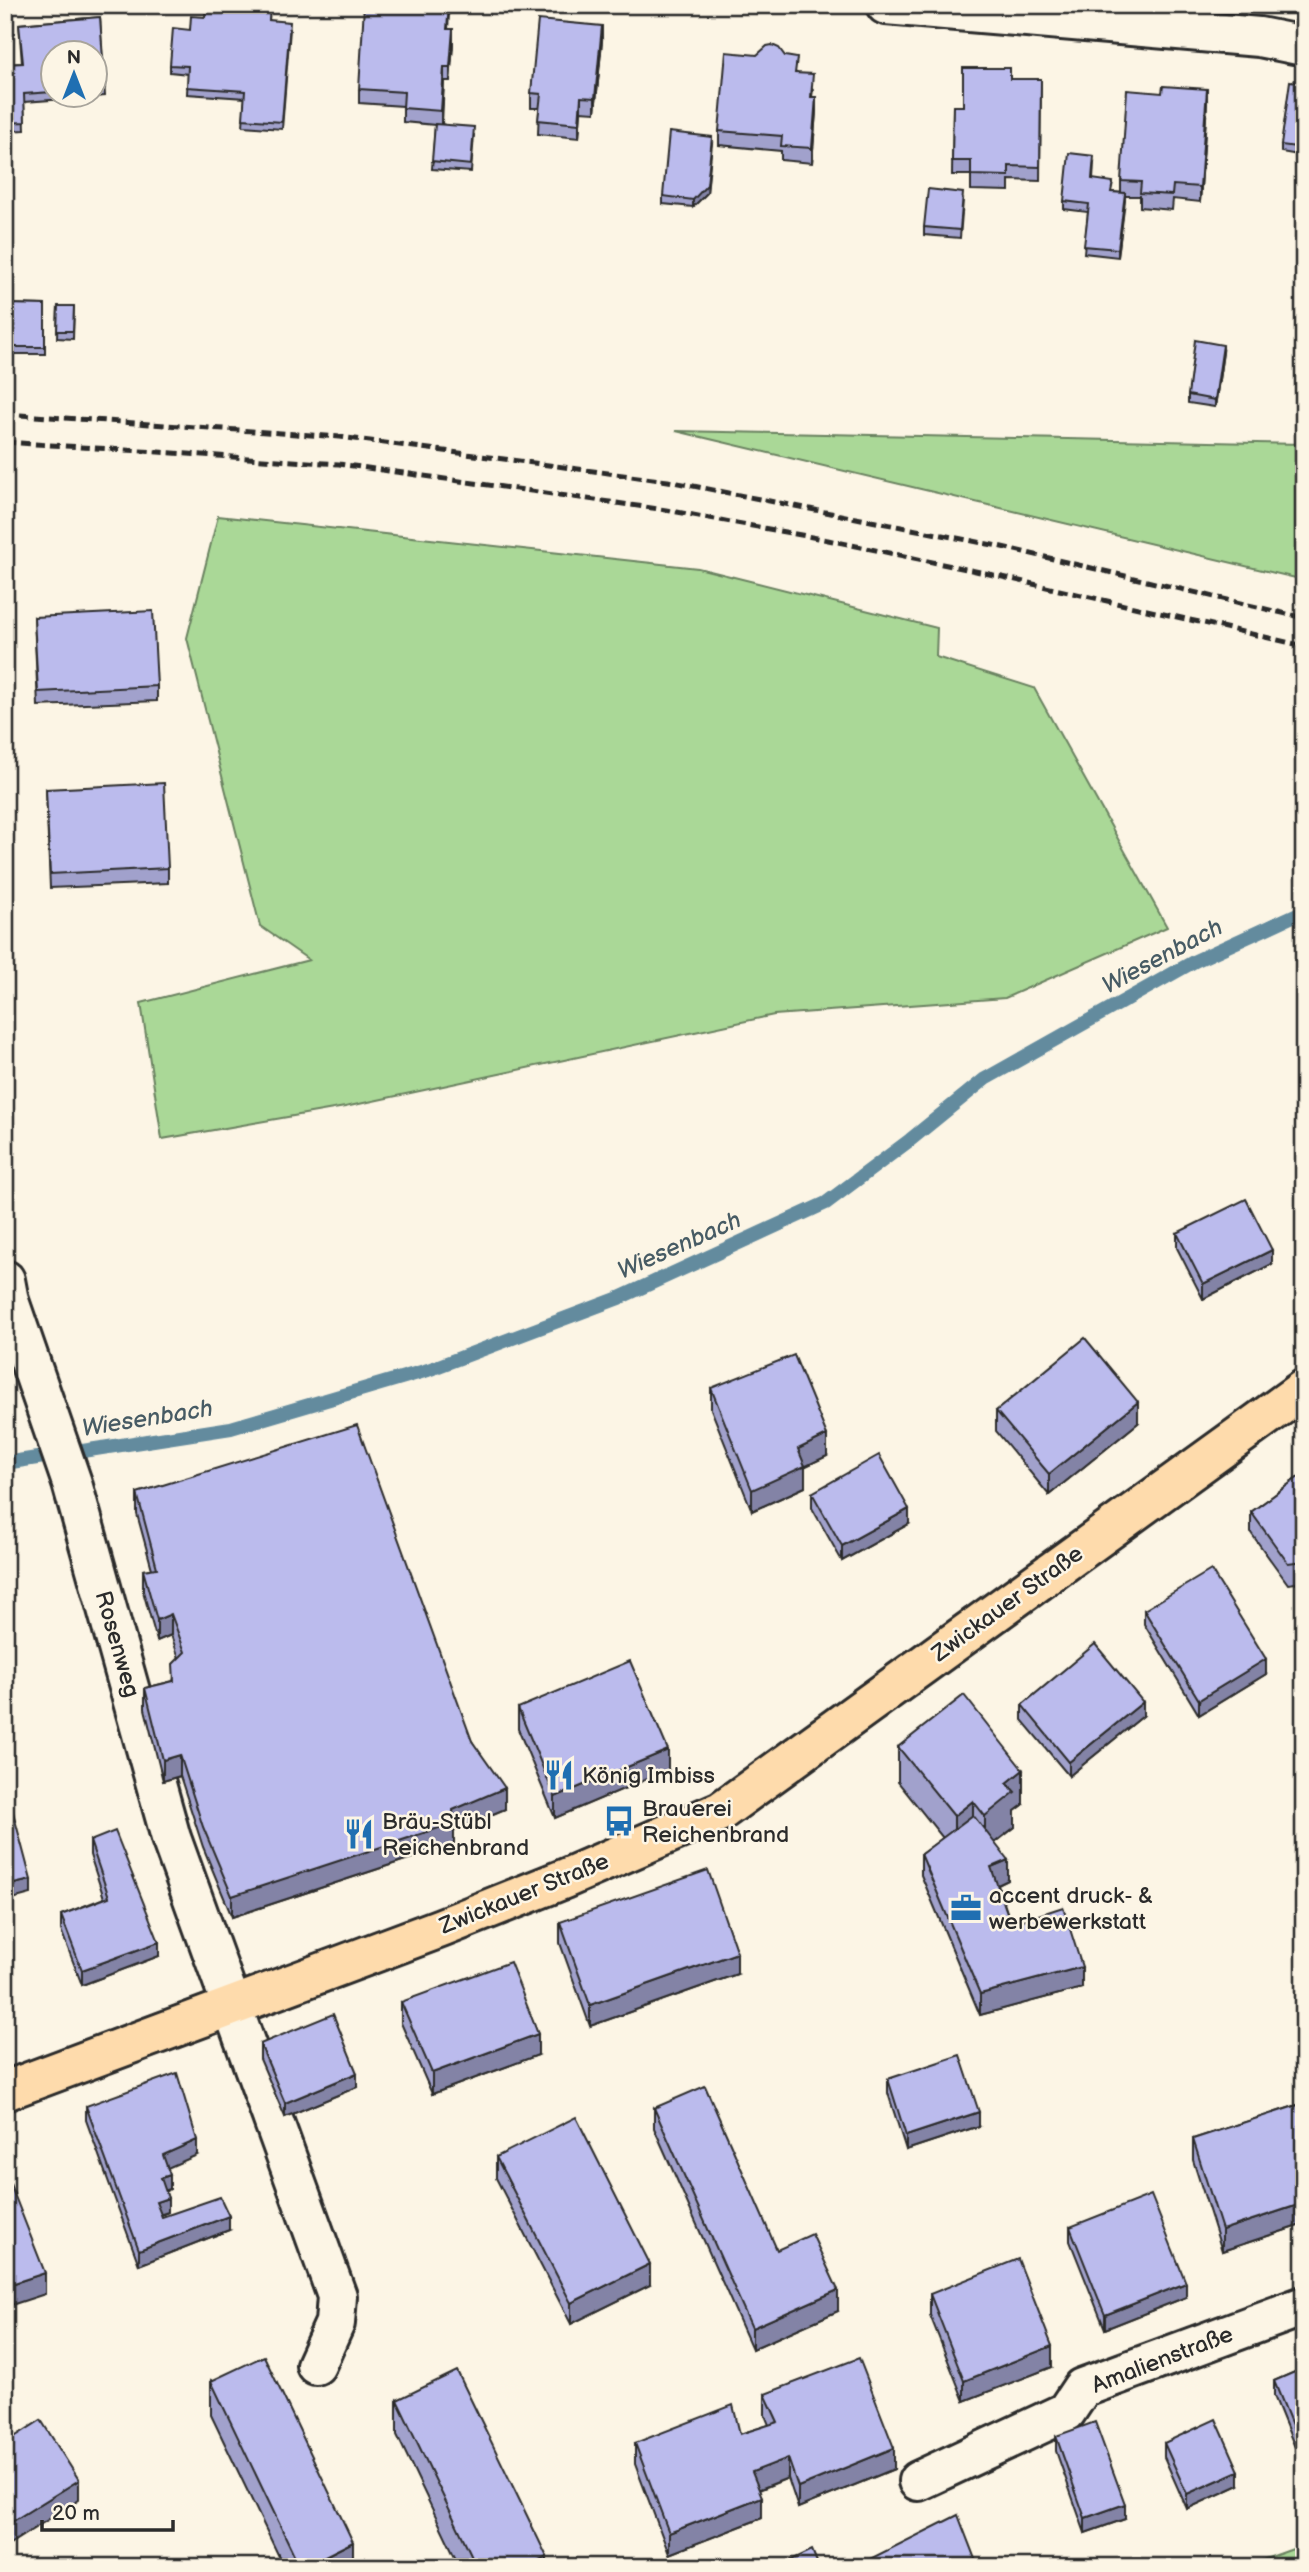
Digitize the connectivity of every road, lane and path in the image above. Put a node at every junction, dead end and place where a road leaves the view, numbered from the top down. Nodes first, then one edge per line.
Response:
1 (886, 5) edge
2 (1304, 46) edge
3 (7, 1291) edge
4 (1304, 1389) edge
5 (231, 2007) junction
6 (5, 2091) edge
7 (1304, 2306) edge
8 (316, 2365) dead end
9 (918, 2481) dead end

1 - 2 street
3 - 5 street, Rosenweg
4 - 5 main road, Zwickauer Straße
5 - 6 main road, Zwickauer Straße
5 - 8 street, Rosenweg
7 - 9 street, Amalienstraße

